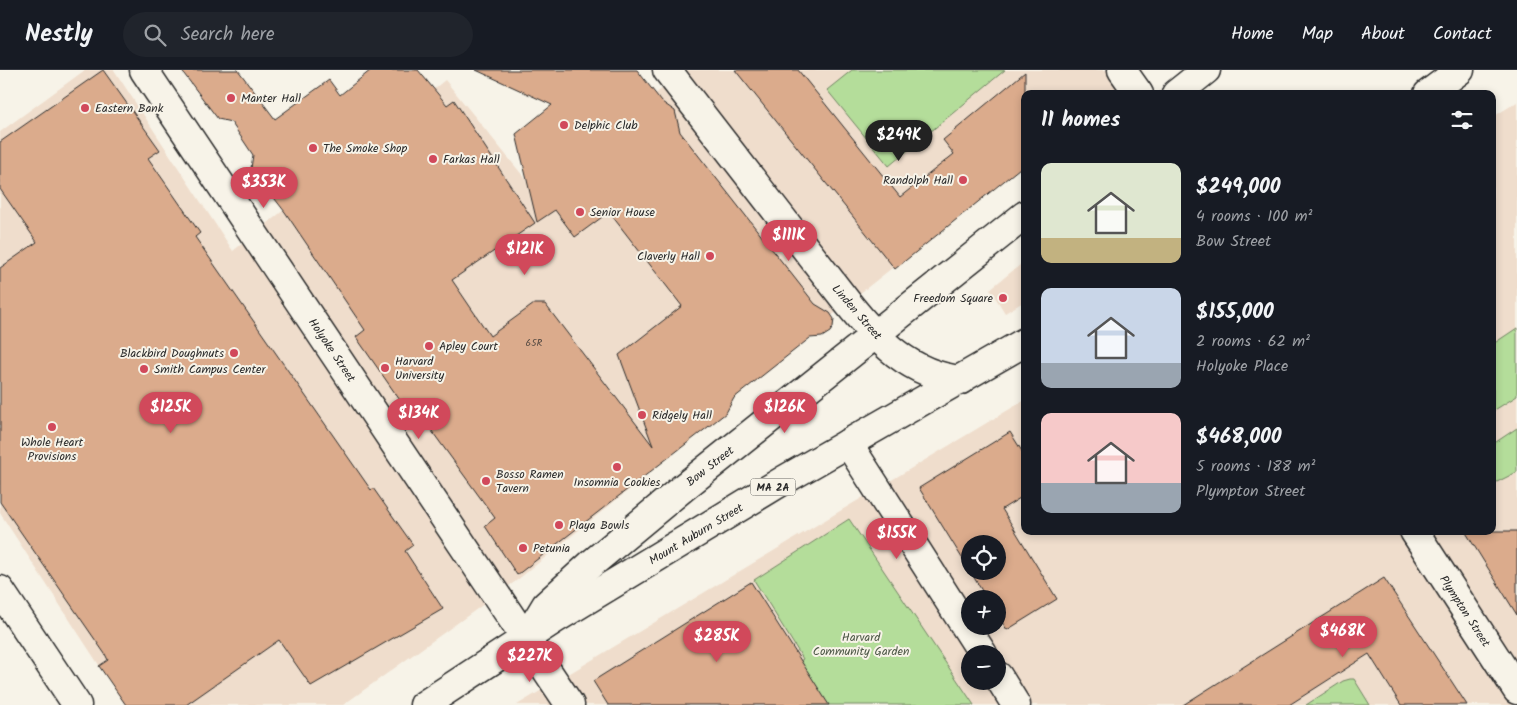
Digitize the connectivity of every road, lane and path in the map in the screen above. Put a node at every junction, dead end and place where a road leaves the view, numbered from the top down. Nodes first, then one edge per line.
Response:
1 (144, 70) edge
2 (667, 70) edge
3 (1122, 70) edge
4 (1206, 70) edge
5 (1460, 70) edge
6 (1136, 90) edge
7 (1181, 90) edge
8 (1433, 90) edge
9 (1021, 218) edge
10 (875, 334) junction
11 (1021, 344) edge
12 (961, 380) junction
13 (848, 443) junction
14 (1417, 535) edge
15 (0, 590) edge
16 (526, 638) junction
17 (977, 645) edge
18 (1006, 689) edge
19 (1517, 690) edge
20 (77, 705) edge
21 (424, 705) edge
22 (570, 705) edge
23 (1016, 705) edge

1 - 16 street, Holyoke Street
2 - 10 street, Linden Street
3 - 6 street
4 - 7 street
5 - 8 street
9 - 10 street, Bow Street
10 - 12 street, Linden Street
10 - 16 street, Bow Street
11 - 12 street, Mount Auburn Street / MA 2A
12 - 13 street, Mount Auburn Street / MA 2A
13 - 16 street, Mount Auburn Street / MA 2A
13 - 17 street
14 - 19 street, Plympton Street
15 - 20 street
16 - 21 street, Mount Auburn Street / MA 2A
16 - 22 street, Holyoke Street
18 - 23 street

